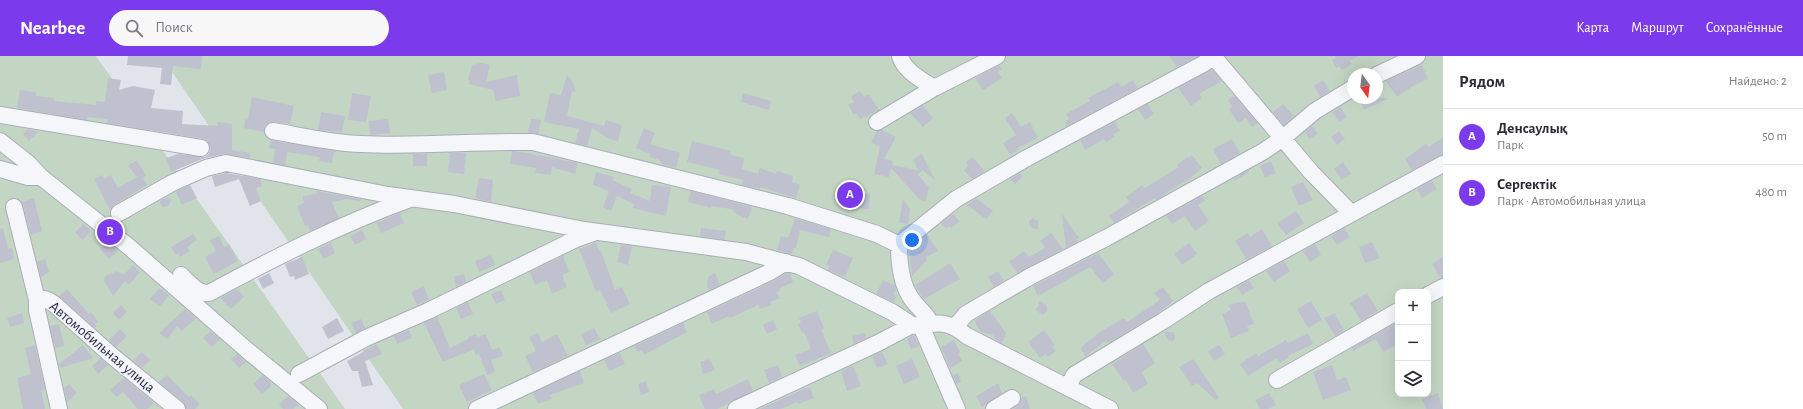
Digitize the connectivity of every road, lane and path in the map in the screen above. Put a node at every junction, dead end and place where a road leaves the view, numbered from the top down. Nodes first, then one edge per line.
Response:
1 (900, 56) edge
2 (998, 56) edge
3 (1214, 56) edge
4 (1417, 56) edge
5 (1383, 72) edge
6 (934, 88) junction
7 (1347, 92) edge
8 (0, 115) edge
9 (877, 122) dead end
10 (273, 131) dead end
11 (1283, 138) junction
12 (0, 141) edge
13 (201, 148) dead end
14 (1443, 164) edge
15 (0, 169) edge
16 (41, 177) junction
17 (413, 198) junction
18 (14, 207) dead end
19 (119, 213) dead end
20 (1351, 214) junction
21 (597, 232) junction
22 (899, 245) junction
23 (786, 262) junction
24 (181, 275) dead end
25 (1443, 287) edge
26 (1431, 293) edge
27 (41, 299) junction
28 (1395, 313) edge
29 (921, 325) junction
30 (955, 326) junction
31 (299, 374) dead end
32 (1277, 380) dead end
33 (1068, 388) junction
34 (1012, 398) dead end
35 (59, 409) edge
36 (177, 409) edge
37 (319, 409) edge
38 (477, 409) edge
39 (736, 409) edge
40 (957, 409) edge
41 (994, 409) edge
42 (1110, 409) edge

1 - 6 street
2 - 6 street
3 - 11 street
3 - 22 street
4 - 5 street
6 - 9 street
7 - 11 street
8 - 13 street
10 - 22 street
11 - 20 street
11 - 30 street
12 - 16 street
14 - 20 street
15 - 16 street
16 - 37 street
17 - 19 street
17 - 21 street
17 - 24 street
18 - 27 street
20 - 33 street
21 - 23 street
21 - 31 street
22 - 29 street
23 - 29 street
23 - 38 street
25 - 26 street
27 - 35 street
27 - 36 street, Автомобильная улица
28 - 32 street
29 - 30 street
29 - 39 street
29 - 40 street
30 - 33 street
33 - 42 street
34 - 41 street

